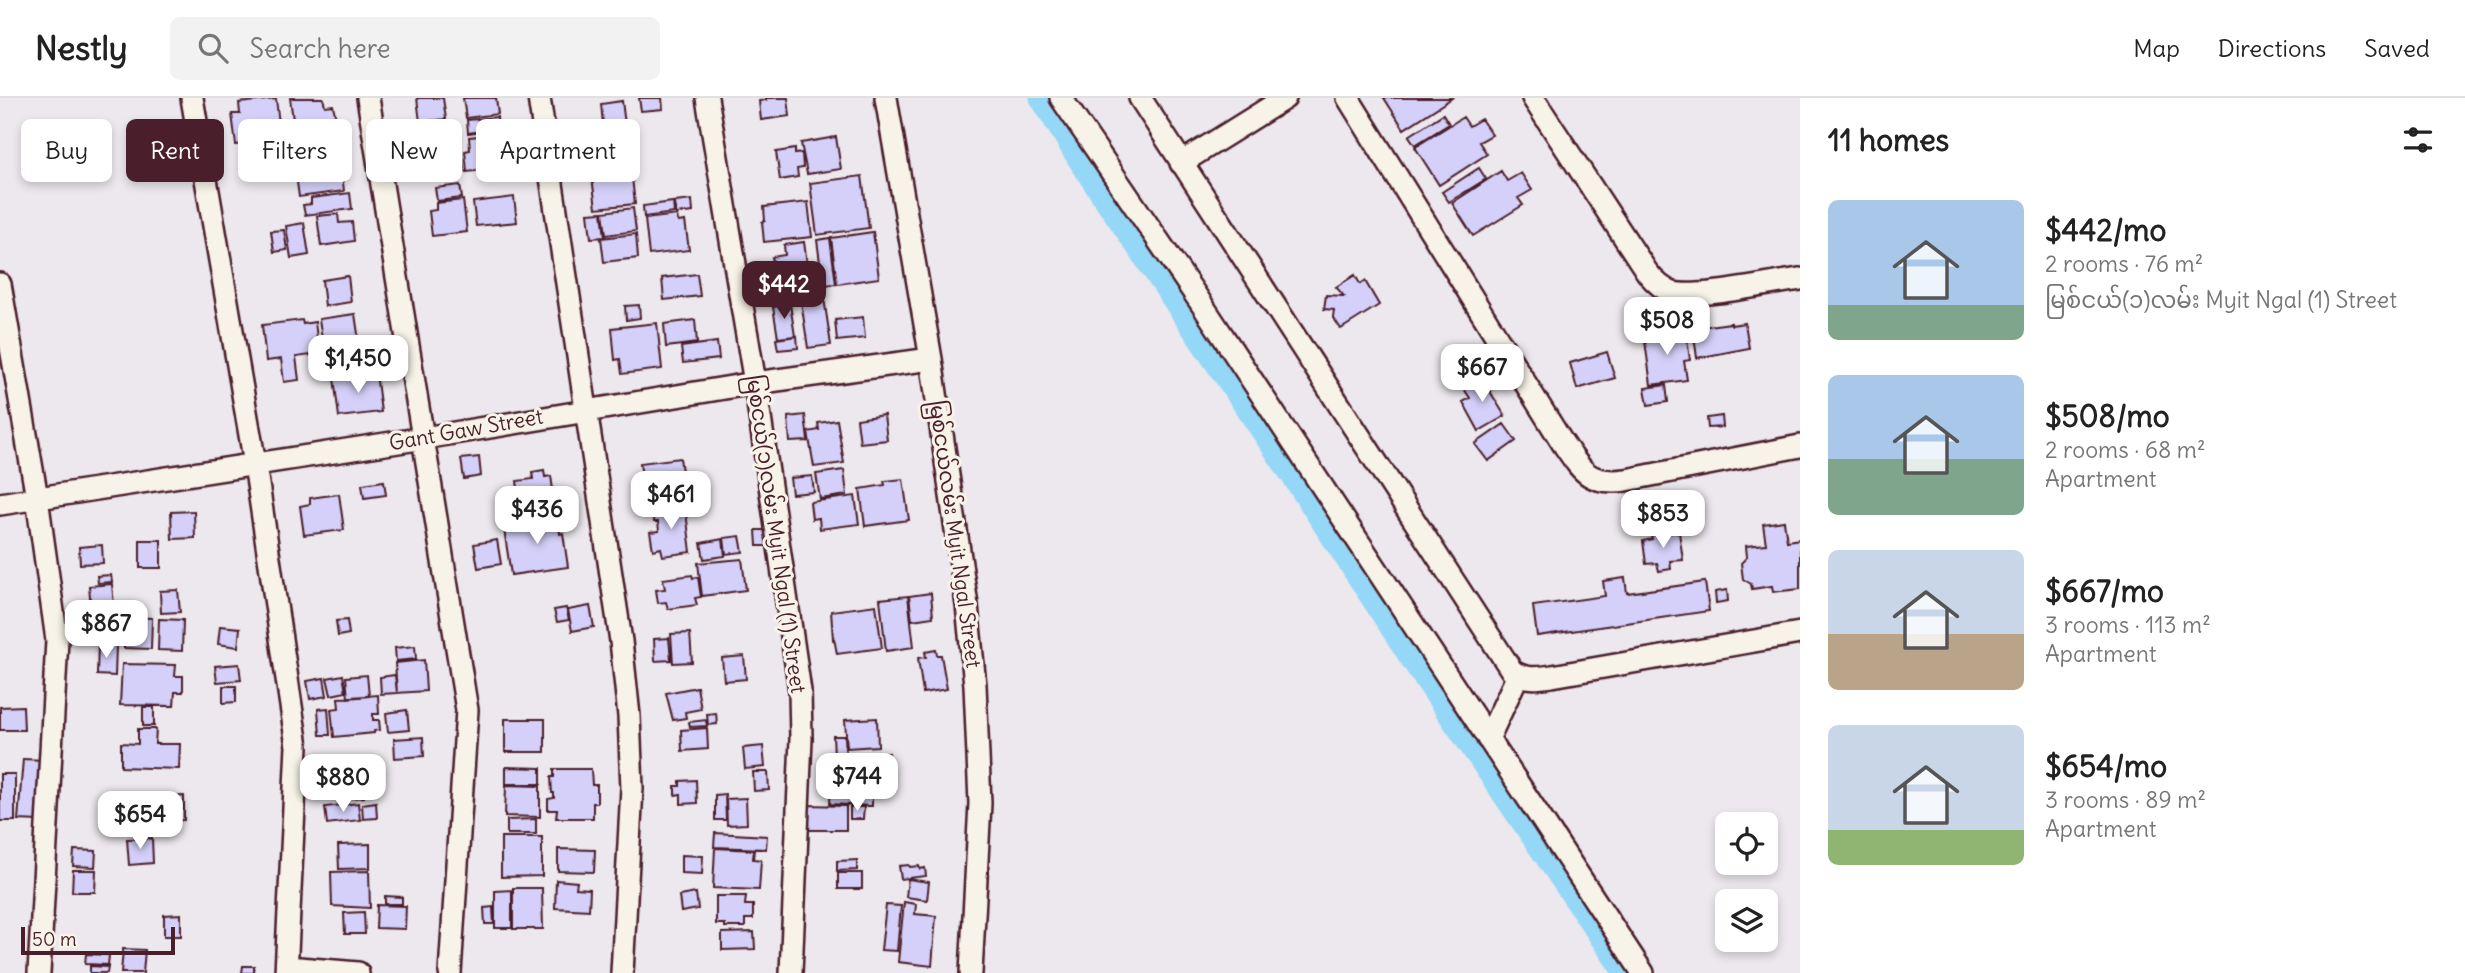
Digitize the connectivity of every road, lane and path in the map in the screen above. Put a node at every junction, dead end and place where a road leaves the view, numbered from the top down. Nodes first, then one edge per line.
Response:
1 (192, 98) edge
2 (368, 98) edge
3 (539, 98) edge
4 (707, 98) edge
5 (887, 98) edge
6 (1061, 98) edge
7 (1139, 98) edge
8 (1285, 98) edge
9 (1348, 98) edge
10 (1533, 98) edge
11 (1181, 163) junction
12 (1800, 279) edge
13 (0, 284) edge
14 (931, 359) junction
15 (755, 383) junction
16 (587, 409) junction
17 (424, 438) junction
18 (1800, 446) edge
19 (255, 464) junction
20 (37, 498) junction
21 (0, 504) edge
22 (1800, 633) edge
23 (1518, 675) junction
24 (1489, 739) junction
25 (286, 970) edge
26 (38, 973) edge
27 (358, 973) edge
28 (450, 973) edge
29 (622, 973) edge
30 (790, 973) edge
31 (971, 973) edge
32 (1643, 973) edge

1 - 19 street
2 - 17 street
3 - 16 street
4 - 15 street, မြစ်ငယ်(၁)လမ်း Myit Ngal (1) Street
5 - 14 street, မြစ်ငယ်လမ်း Myit Ngal Street
6 - 24 street
7 - 11 street
8 - 11 street
9 - 18 street
10 - 12 street
11 - 23 street
13 - 20 street
14 - 15 street, Gant Gaw Street
14 - 31 street, မြစ်ငယ်လမ်း Myit Ngal Street
15 - 16 street, Gant Gaw Street
15 - 30 street, မြစ်ငယ်(၁)လမ်း Myit Ngal (1) Street
16 - 17 street, Gant Gaw Street
16 - 29 street
17 - 19 street, Gant Gaw Street
17 - 28 street
19 - 20 street, Gant Gaw Street
19 - 25 street
20 - 21 street, Gant Gaw Street
20 - 26 street
22 - 23 street
23 - 24 street
24 - 32 street
25 - 27 street

